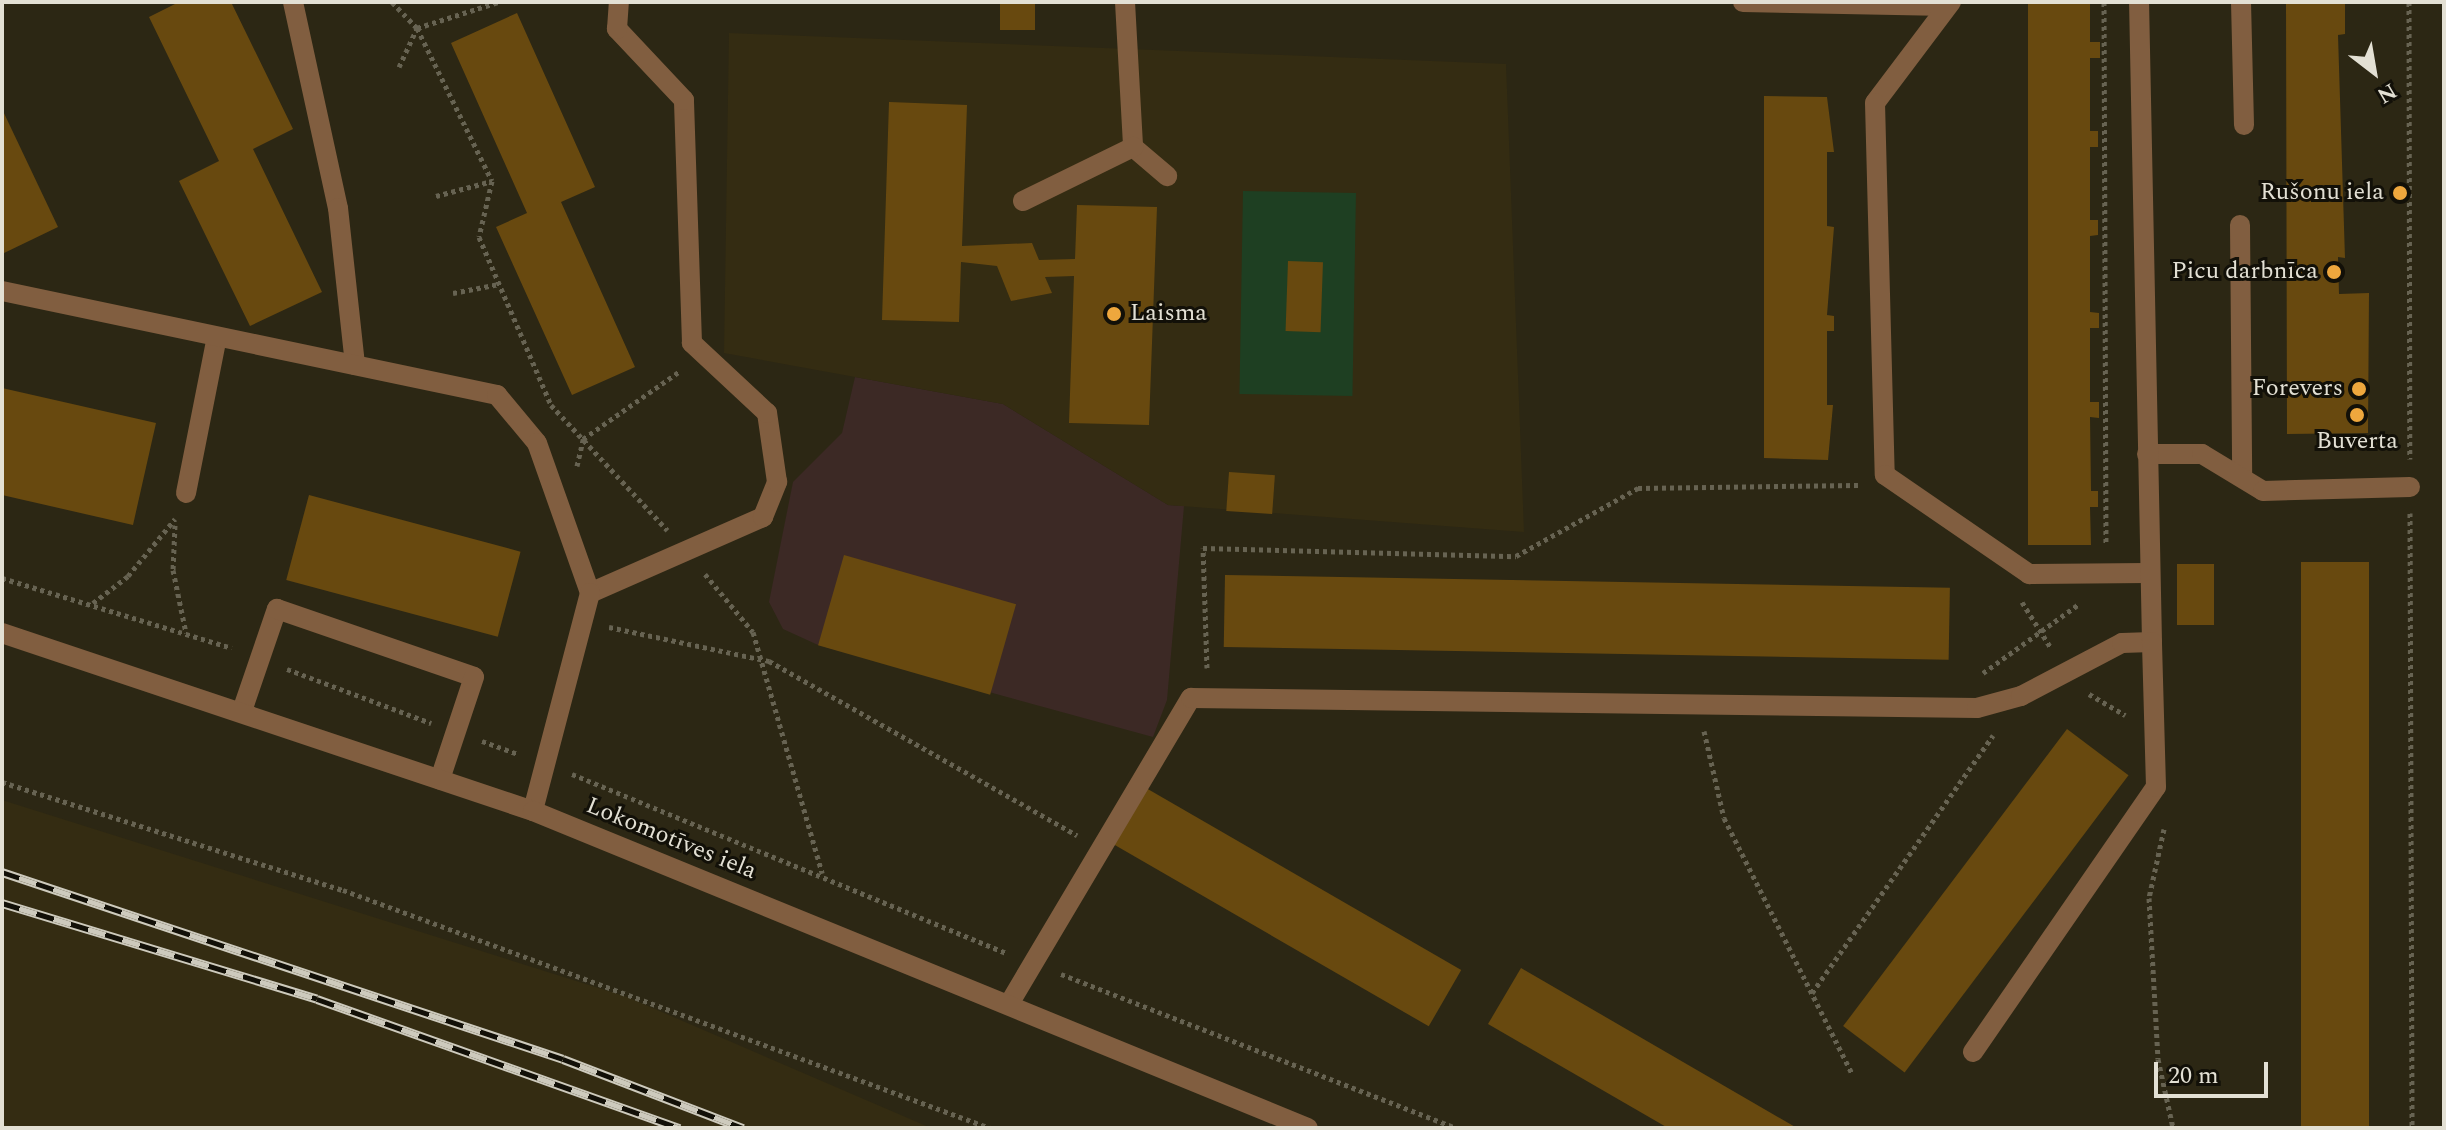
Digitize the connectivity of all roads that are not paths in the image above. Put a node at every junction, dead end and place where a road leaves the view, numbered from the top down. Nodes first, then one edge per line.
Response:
1 (293, 2) edge
2 (619, 2) edge
3 (1125, 2) edge
4 (1743, 2) edge
5 (2139, 2) edge
6 (2241, 2) edge
7 (1949, 4) edge
8 (2244, 125) dead end
9 (1133, 147) junction
10 (1167, 176) dead end
11 (1023, 201) dead end
12 (2240, 225) dead end
13 (2, 291) edge
14 (217, 337) junction
15 (355, 365) junction
16 (2147, 454) junction
17 (2242, 478) junction
18 (2410, 487) road end
19 (186, 493) road end
20 (2147, 573) junction
21 (590, 593) junction
22 (2, 633) edge
23 (2152, 642) junction
24 (242, 711) junction
25 (440, 779) junction
26 (533, 811) junction
27 (1009, 1004) junction
28 (1973, 1052) dead end
29 (1308, 1128) edge

1 - 15 street
2 - 21 street
3 - 9 street
4 - 7 street
5 - 16 street
6 - 8 street
7 - 20 street
9 - 10 street
9 - 11 street
12 - 17 street
13 - 14 street
14 - 15 street
14 - 19 street
15 - 21 street
16 - 17 street
16 - 20 street
17 - 18 street
20 - 23 street
21 - 26 street
22 - 24 street, Lokomotīves iela
23 - 27 street
23 - 28 street
24 - 25 street, Lokomotīves iela
24 - 25 street
25 - 26 street, Lokomotīves iela
26 - 27 street, Lokomotīves iela
27 - 29 street, Lokomotīves iela

